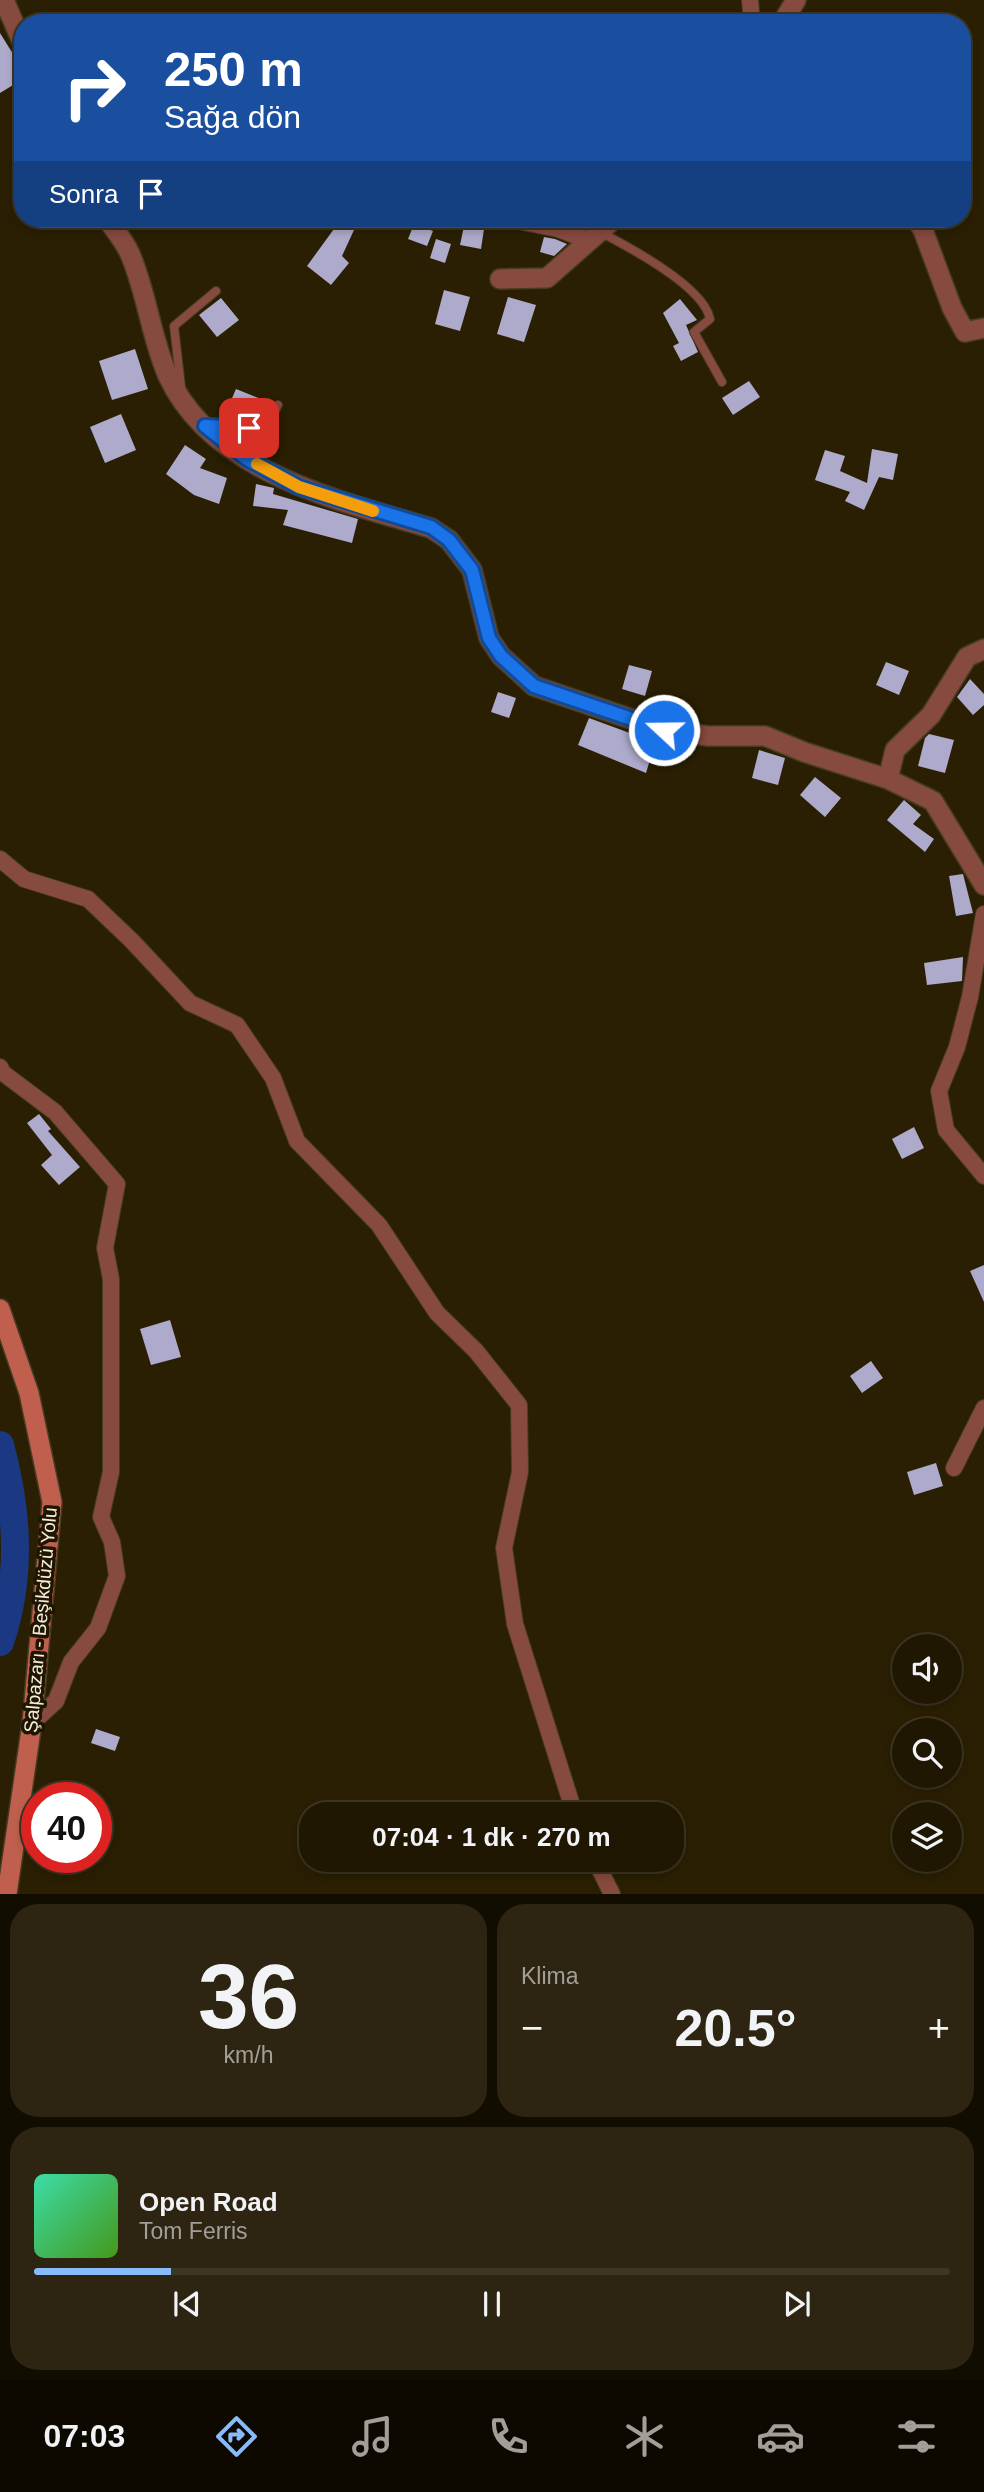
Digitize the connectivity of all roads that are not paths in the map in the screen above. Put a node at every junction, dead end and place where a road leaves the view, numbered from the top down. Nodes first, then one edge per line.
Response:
1 (4, 0) edge
2 (14, 23) edge
3 (113, 228) edge
4 (553, 228) edge
5 (922, 228) edge
6 (601, 230) edge
7 (500, 279) dead end
8 (216, 291) dead end
9 (984, 328) edge
10 (722, 382) dead end
11 (182, 399) junction
12 (278, 405) dead end
13 (205, 426) junction
14 (984, 649) edge
15 (888, 779) junction
16 (0, 859) edge
17 (984, 885) edge
18 (984, 914) edge
19 (0, 1068) edge
20 (984, 1176) edge
21 (0, 1309) edge
22 (984, 1408) edge
23 (954, 1468) dead end
24 (32, 1723) junction
25 (571, 1802) edge
26 (601, 1872) edge
27 (7, 1894) edge
28 (612, 1894) edge

1 - 2 street
3 - 11 street
4 - 6 street
5 - 9 street
6 - 7 street
6 - 10 lane
8 - 11 lane
11 - 13 street
12 - 13 lane
13 - 15 street
14 - 15 street
15 - 17 street
16 - 25 street
18 - 20 street
19 - 24 street
21 - 24 main road, Şalpazarı - Beşikdüzü Yolu
22 - 23 street
24 - 27 main road, Şalpazarı - Beşikdüzü Yolu
26 - 28 street

